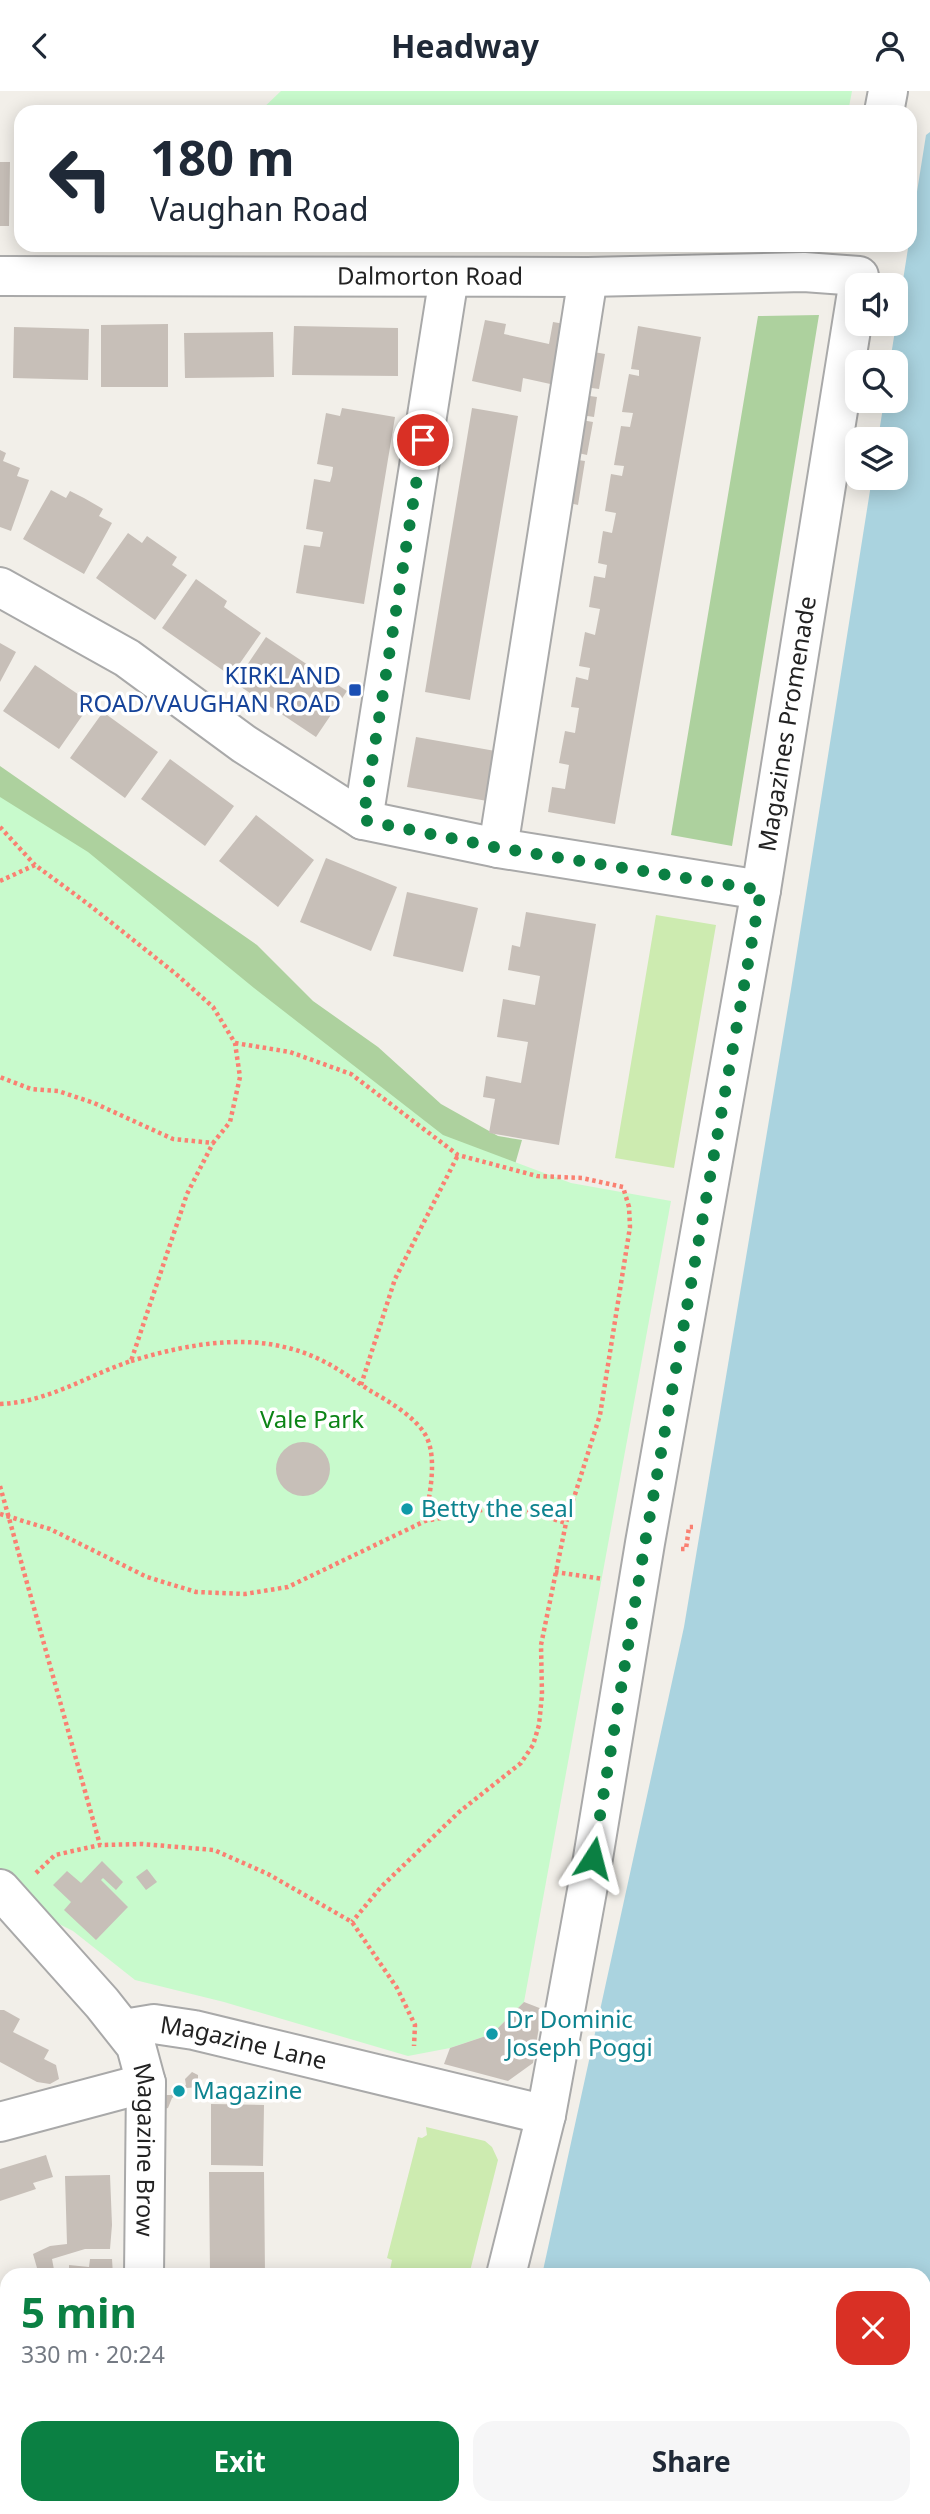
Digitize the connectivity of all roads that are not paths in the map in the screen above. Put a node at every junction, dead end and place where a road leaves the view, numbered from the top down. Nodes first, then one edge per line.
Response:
1 (860, 273) edge
2 (0, 275) edge
3 (449, 277) junction
4 (588, 277) junction
5 (850, 336) edge
6 (0, 587) edge
7 (363, 820) junction
8 (499, 848) junction
9 (761, 890) junction
10 (4, 1894) edge
11 (124, 2029) junction
12 (146, 2083) junction
13 (546, 2115) junction
14 (0, 2122) edge
15 (144, 2268) edge
16 (508, 2268) edge

1 - 4 street, Dalmorton Road
2 - 3 street, Dalmorton Road
3 - 4 street, Dalmorton Road
3 - 7 street
4 - 8 street
5 - 9 street, Magazines Promenade
6 - 7 street
7 - 8 street
8 - 9 street
9 - 13 street, Magazines Promenade
10 - 11 street, Magazine Lane
11 - 12 street, Magazine Brow
11 - 13 street, Magazine Lane
12 - 14 street
12 - 15 street, Magazine Brow
13 - 16 street, Magazines Promenade

